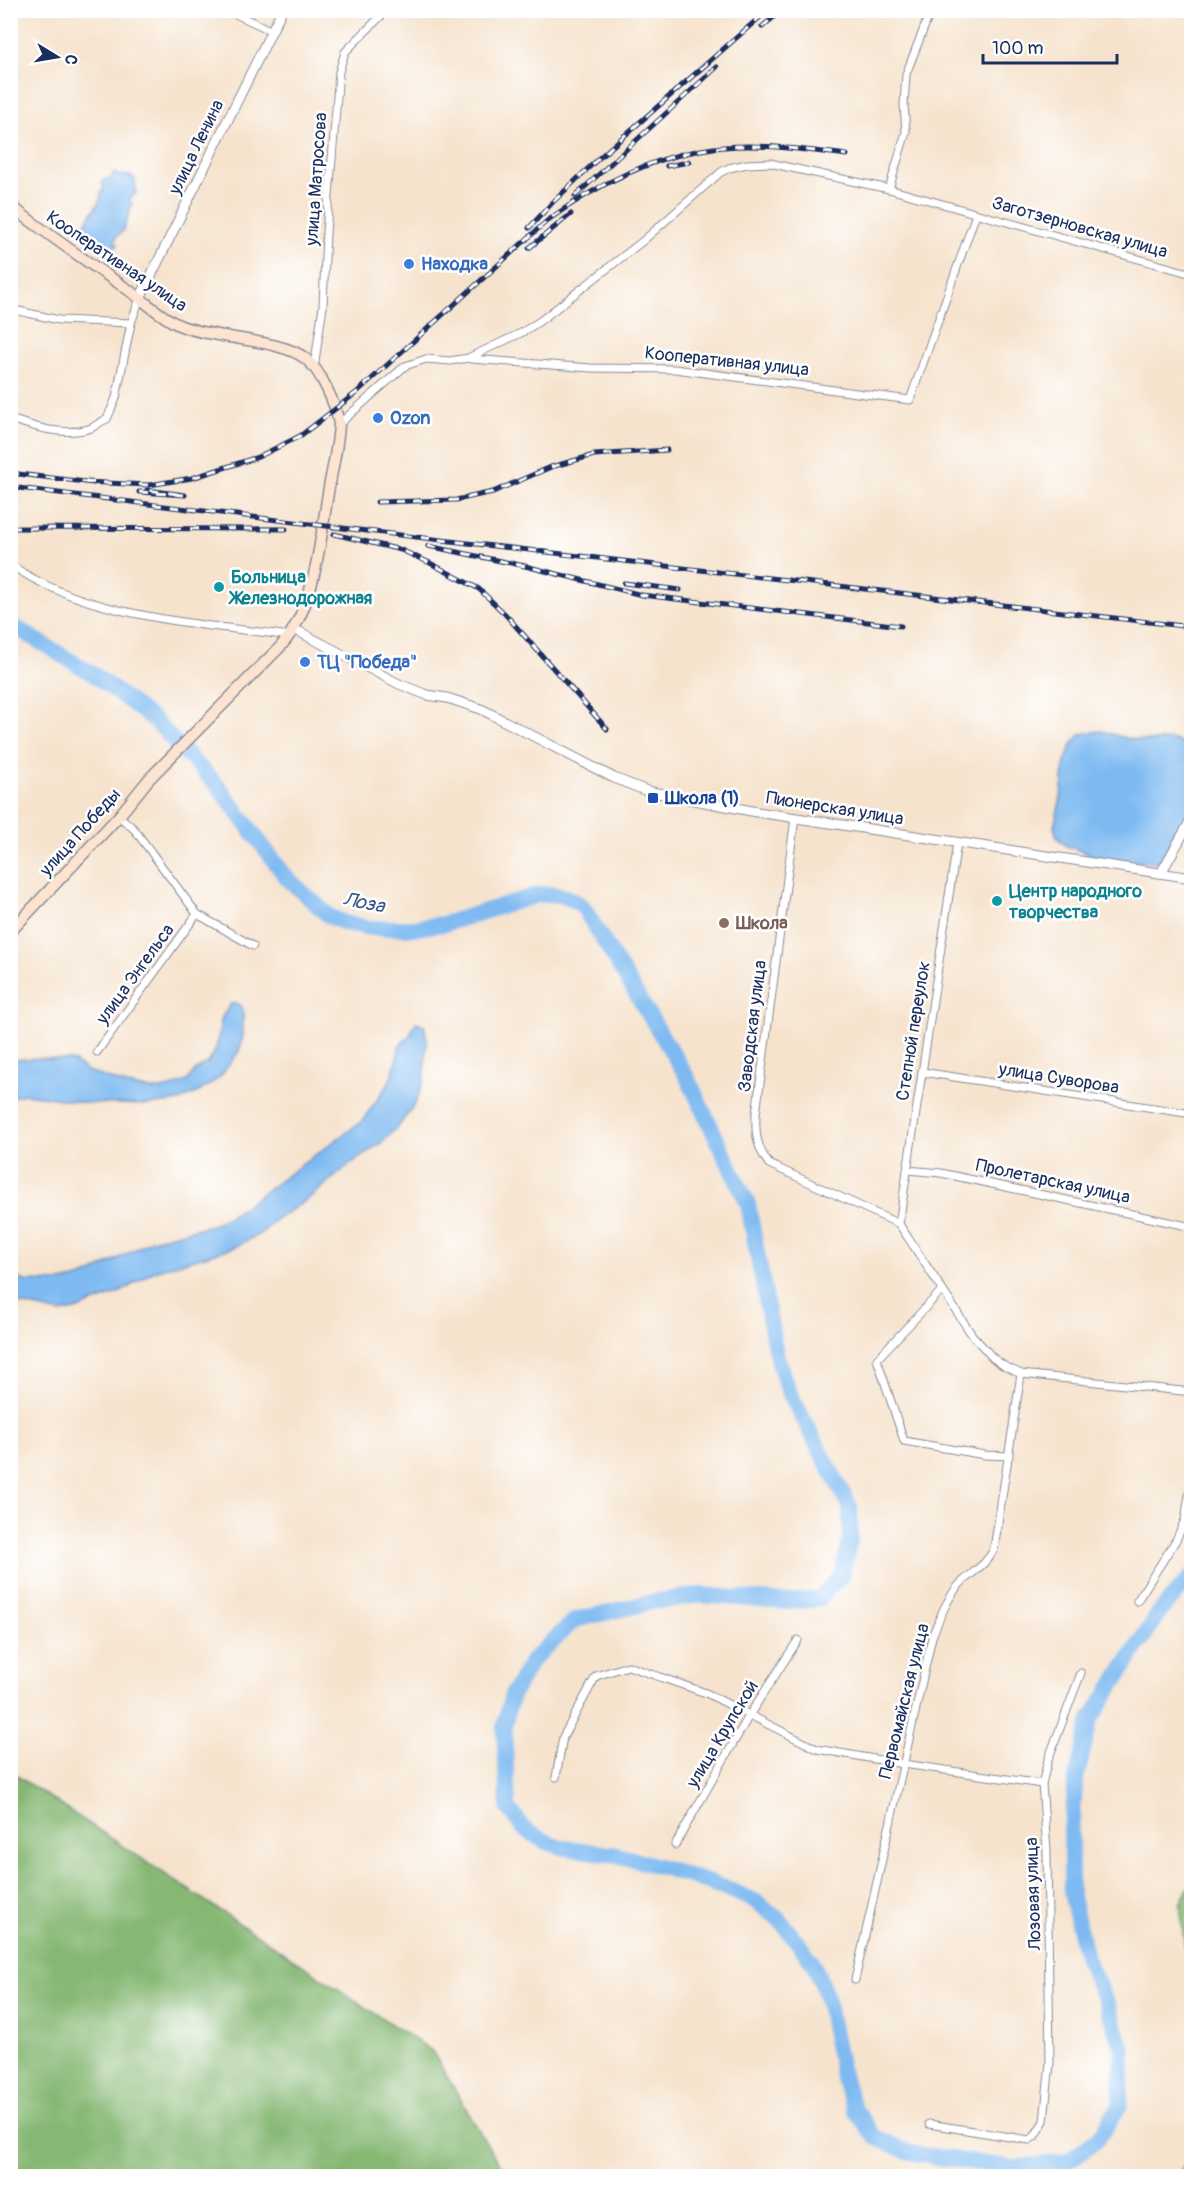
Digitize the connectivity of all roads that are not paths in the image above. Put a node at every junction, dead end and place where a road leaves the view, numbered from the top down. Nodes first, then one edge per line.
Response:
1 (227, 10) edge
2 (282, 10) edge
3 (387, 10) edge
4 (931, 10) edge
5 (272, 31) junction
6 (889, 189) junction
7 (10, 205) edge
8 (976, 214) junction
9 (1191, 274) edge
10 (140, 298) junction
11 (10, 309) edge
12 (131, 323) junction
13 (468, 358) junction
14 (314, 368) junction
15 (910, 400) joint
16 (10, 419) edge
17 (339, 424) junction
18 (10, 564) edge
19 (292, 632) junction
20 (119, 816) junction
21 (795, 818) junction
22 (1191, 818) edge
23 (957, 843) junction
24 (1161, 873) junction
25 (1191, 878) edge
26 (197, 915) junction
27 (10, 932) edge
28 (253, 946) dead end
29 (97, 1052) dead end
30 (922, 1072) junction
31 (1191, 1114) edge
32 (907, 1170) junction
33 (898, 1224) junction
34 (1191, 1227) edge
35 (942, 1290) junction
36 (1021, 1374) junction
37 (1191, 1392) edge
38 (1009, 1456) junction
39 (1191, 1477) edge
40 (1137, 1601) dead end
41 (798, 1640) dead end
42 (1081, 1673) dead end
43 (750, 1714) junction
44 (903, 1764) junction
45 (556, 1777) dead end
46 (1042, 1784) junction
47 (675, 1845) dead end
48 (855, 1980) dead end
49 (929, 2124) dead end

1 - 5 street
2 - 5 street, улица Ленина
3 - 14 street, улица Матросова
4 - 6 street
5 - 10 street, улица Ленина
6 - 8 street
6 - 13 street
7 - 10 main road, Кооперативная улица
8 - 9 street, Заготзерновская улица
8 - 15 street, Заготзерновская улица
10 - 12 street
10 - 14 main road, Кооперативная улица
11 - 12 street
12 - 16 street
13 - 15 street, Кооперативная улица
13 - 17 street
14 - 17 main road, Кооперативная улица
17 - 19 main road, Кооперативная улица
18 - 19 street
19 - 20 main road, улица Победы
19 - 21 street, Пионерская улица
20 - 26 street
20 - 27 main road, улица Победы
21 - 23 street, Пионерская улица
21 - 33 street, Заводская улица
22 - 24 street
23 - 24 street, Пионерская улица
23 - 30 street, Степной переулок
24 - 25 street, Пионерская улица
26 - 28 street
26 - 29 street, улица Энгельса
30 - 31 street, улица Суворова
30 - 32 street, Степной переулок
32 - 33 street, Степной переулок
32 - 34 street, Пролетарская улица
33 - 35 street
35 - 36 street
35 - 38 street
36 - 37 street
36 - 38 street, Первомайская улица
38 - 44 street, Первомайская улица
39 - 40 street
41 - 43 street, улица Крупской
42 - 46 street, Лозовая улица
43 - 44 street
43 - 45 street
43 - 47 street, улица Крупской
44 - 46 street
44 - 48 street, Первомайская улица
46 - 49 street, Лозовая улица

